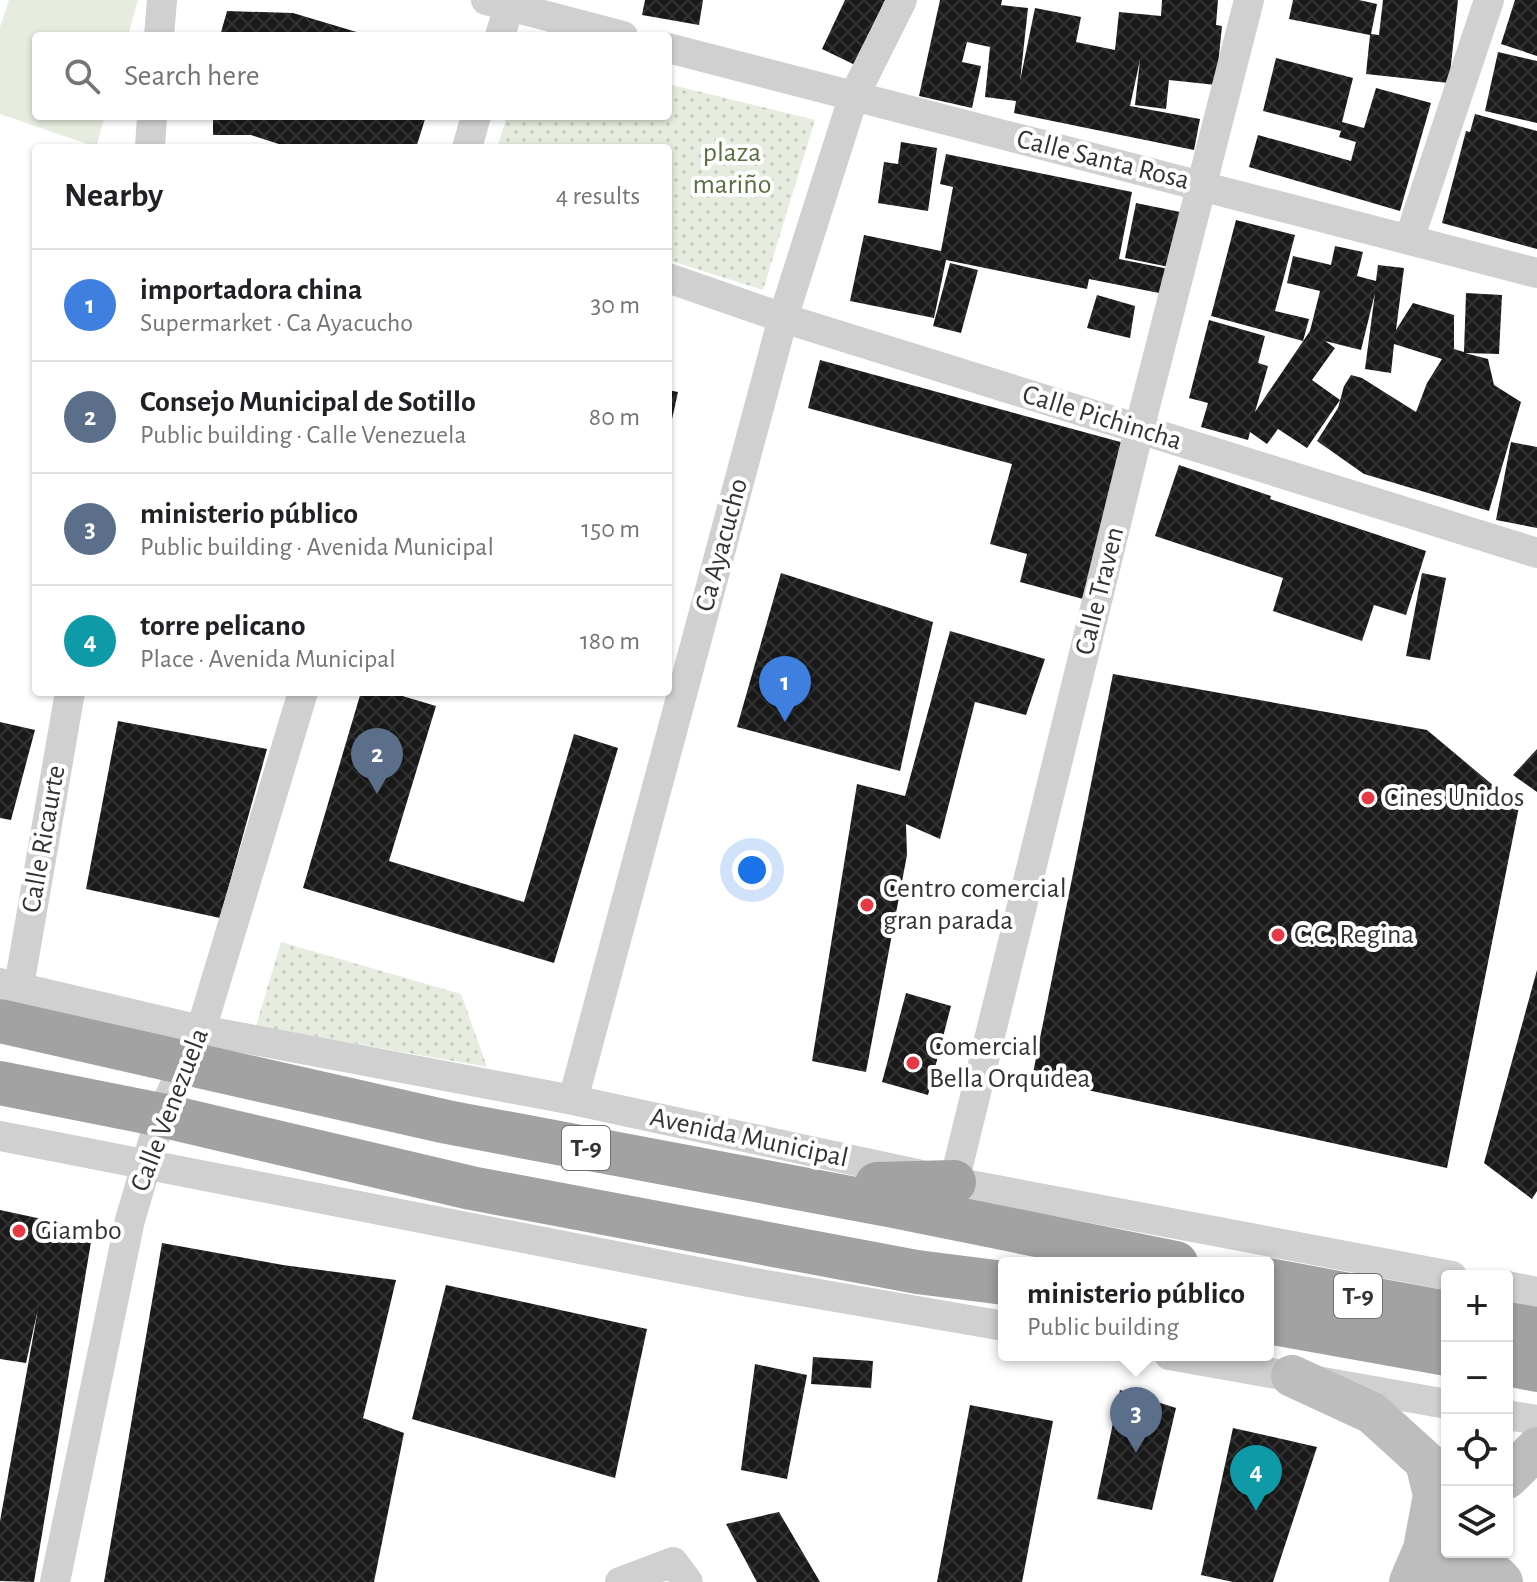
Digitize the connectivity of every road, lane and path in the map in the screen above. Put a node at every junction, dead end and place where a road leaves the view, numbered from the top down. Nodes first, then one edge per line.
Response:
1 (162, 0) edge
2 (902, 0) edge
3 (1249, 0) edge
4 (1489, 0) edge
5 (502, 2) edge
6 (159, 32) edge
7 (500, 32) edge
8 (609, 32) edge
9 (672, 49) edge
10 (853, 98) junction
11 (152, 120) edge
12 (475, 120) edge
13 (150, 144) edge
14 (468, 144) edge
15 (1201, 185) junction
16 (1409, 240) junction
17 (1537, 273) edge
18 (672, 279) edge
19 (783, 318) junction
20 (1139, 430) junction
21 (1537, 553) edge
22 (69, 696) edge
23 (302, 696) edge
24 (6, 996) edge
25 (194, 1046) junction
26 (0, 1083) edge
27 (573, 1100) junction
28 (161, 1115) junction
29 (0, 1136) edge
30 (145, 1162) junction
31 (954, 1182) junction
32 (790, 1187) junction
33 (1146, 1257) edge
34 (917, 1272) junction
35 (1441, 1274) edge
36 (1274, 1281) edge
37 (998, 1282) edge
38 (1513, 1287) edge
39 (1537, 1292) edge
40 (998, 1308) edge
41 (1441, 1312) edge
42 (1274, 1323) edge
43 (998, 1325) edge
44 (1513, 1325) edge
45 (1537, 1329) edge
46 (1441, 1353) edge
47 (1204, 1361) edge
48 (1513, 1365) edge
49 (1537, 1370) edge
50 (1292, 1376) junction
51 (1441, 1403) edge
52 (1513, 1416) edge
53 (1537, 1420) edge
54 (1537, 1448) edge
55 (1513, 1472) edge
56 (1441, 1547) edge
57 (55, 1582) edge
58 (620, 1582) edge
59 (688, 1582) edge
60 (1410, 1582) edge
61 (1419, 1582) edge
62 (1433, 1582) edge
63 (1502, 1582) edge

1 - 6 street
2 - 10 street, Ca Ayacucho
3 - 15 street, Calle Traven
4 - 16 street
5 - 7 street
5 - 8 street
9 - 10 street, Calle Santa Rosa
10 - 15 street, Calle Santa Rosa
10 - 19 street, Ca Ayacucho
11 - 13 street
12 - 14 street
15 - 16 street, Calle Santa Rosa
15 - 20 street, Calle Traven
16 - 17 street, Calle Santa Rosa
18 - 19 street, Calle Pichincha
19 - 20 street, Calle Pichincha
19 - 27 street, Ca Ayacucho
20 - 21 street, Calle Pichincha
20 - 31 street, Calle Traven
22 - 24 street, Calle Ricaurte
23 - 25 street, Calle Venezuela
24 - 25 highway, Avenida Municipal / T-9
25 - 27 street, Avenida Municipal / T-9
25 - 28 street, Calle Venezuela
25 - 32 highway, Avenida Municipal / T-9
26 - 28 highway, T-9
27 - 31 street, Avenida Municipal / T-9
28 - 30 street, Calle Venezuela
28 - 34 highway, T-9
29 - 30 street
30 - 43 street
30 - 57 street, Calle Venezuela
31 - 32 highway
31 - 35 street, Avenida Municipal / T-9
32 - 33 highway, Avenida Municipal / T-9
34 - 37 highway, T-9
34 - 40 highway
36 - 41 highway, T-9
38 - 39 street
42 - 46 highway, T-9
44 - 45 highway
47 - 50 street
48 - 49 highway
50 - 51 street
50 - 60 main road
52 - 53 street
54 - 55 main road
56 - 61 main road
58 - 59 street
62 - 63 main road

